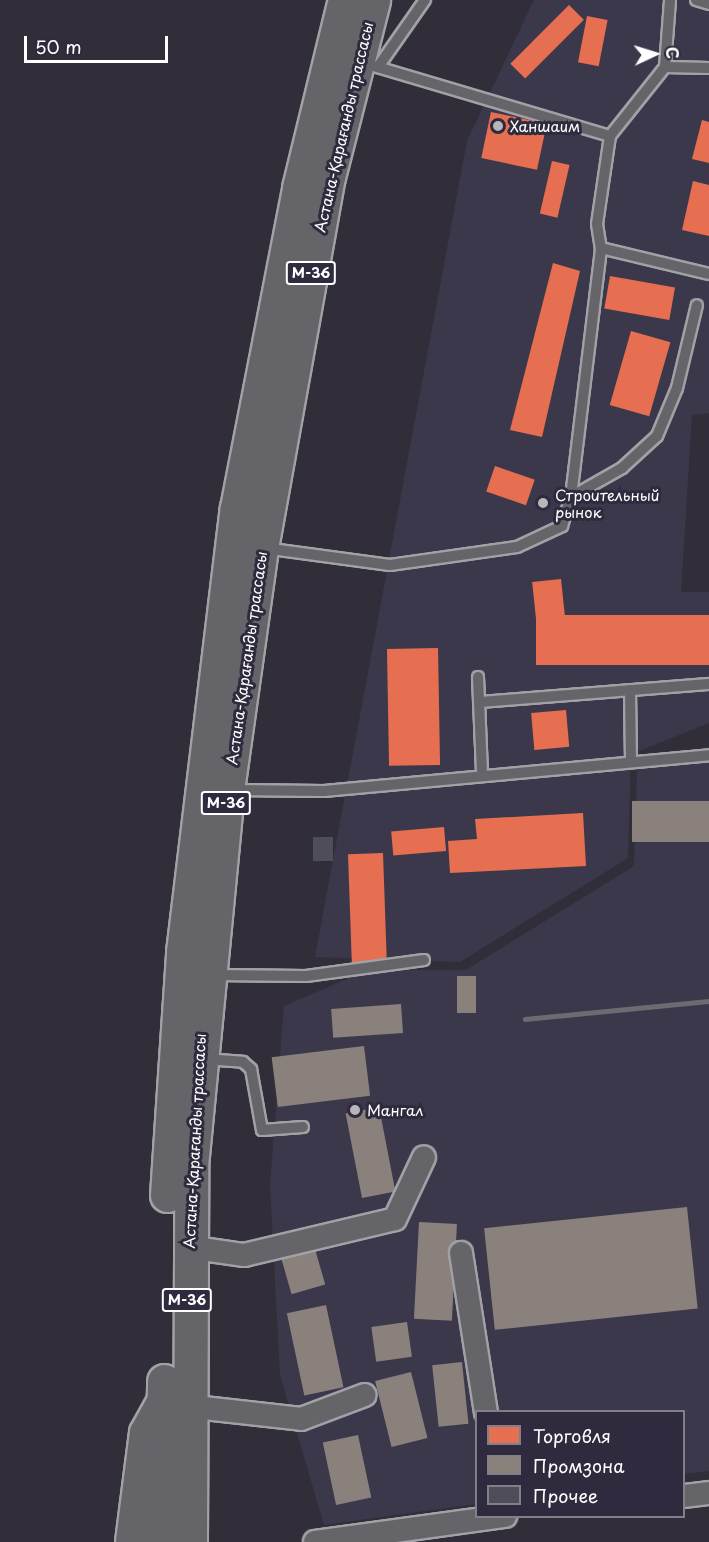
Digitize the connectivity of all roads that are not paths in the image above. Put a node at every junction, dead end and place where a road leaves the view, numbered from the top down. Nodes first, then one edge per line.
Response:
1 (345, 0) edge
2 (373, 0) edge
3 (425, 0) edge
4 (670, 0) edge
5 (696, 0) edge
6 (709, 4) edge
7 (368, 64) junction
8 (665, 67) junction
9 (709, 68) edge
10 (610, 136) junction
11 (601, 248) junction
12 (709, 274) edge
13 (697, 305) dead end
14 (571, 497) junction
15 (261, 548) junction
16 (478, 677) dead end
17 (709, 684) edge
18 (630, 690) junction
19 (480, 702) junction
20 (709, 755) edge
21 (632, 762) junction
22 (483, 772) junction
23 (227, 790) junction
24 (424, 960) dead end
25 (207, 975) junction
26 (198, 1058) junction
27 (303, 1127) dead end
28 (424, 1157) dead end
29 (188, 1247) junction
30 (461, 1253) dead end
31 (365, 1395) dead end
32 (175, 1403) junction
33 (486, 1410) edge
34 (709, 1493) edge
35 (685, 1496) edge
36 (501, 1518) edge
37 (461, 1534) edge
38 (132, 1542) edge
39 (161, 1542) edge
40 (190, 1542) edge
41 (315, 1542) edge

1 - 32 main road, Астана-Қарағанды трассасы / M-36
2 - 7 main road, Астана-Қарағанды трассасы / M-36
3 - 7 lane
4 - 8 lane
5 - 6 lane
7 - 10 lane
7 - 15 main road, Астана-Қарағанды трассасы / M-36
8 - 9 lane
8 - 10 lane
10 - 11 lane
11 - 12 lane
11 - 14 lane
13 - 14 lane
14 - 15 lane
15 - 23 main road, Астана-Қарағанды трассасы / M-36
16 - 19 lane
17 - 18 lane
18 - 19 lane
18 - 21 lane
19 - 22 lane
20 - 21 lane
21 - 22 lane
22 - 23 lane
23 - 25 main road, Астана-Қарағанды трассасы / M-36
24 - 25 lane
25 - 26 main road, Астана-Қарағанды трассасы / M-36
26 - 27 lane
26 - 29 main road, Астана-Қарағанды трассасы / M-36
28 - 29 street
29 - 32 main road, Астана-Қарағанды трассасы / M-36
30 - 33 street
31 - 32 street
32 - 38 main road
32 - 39 main road, Астана-Қарағанды трассасы / M-36
32 - 40 main road, Астана-Қарағанды трассасы / M-36
34 - 35 street
36 - 37 street
37 - 41 street

